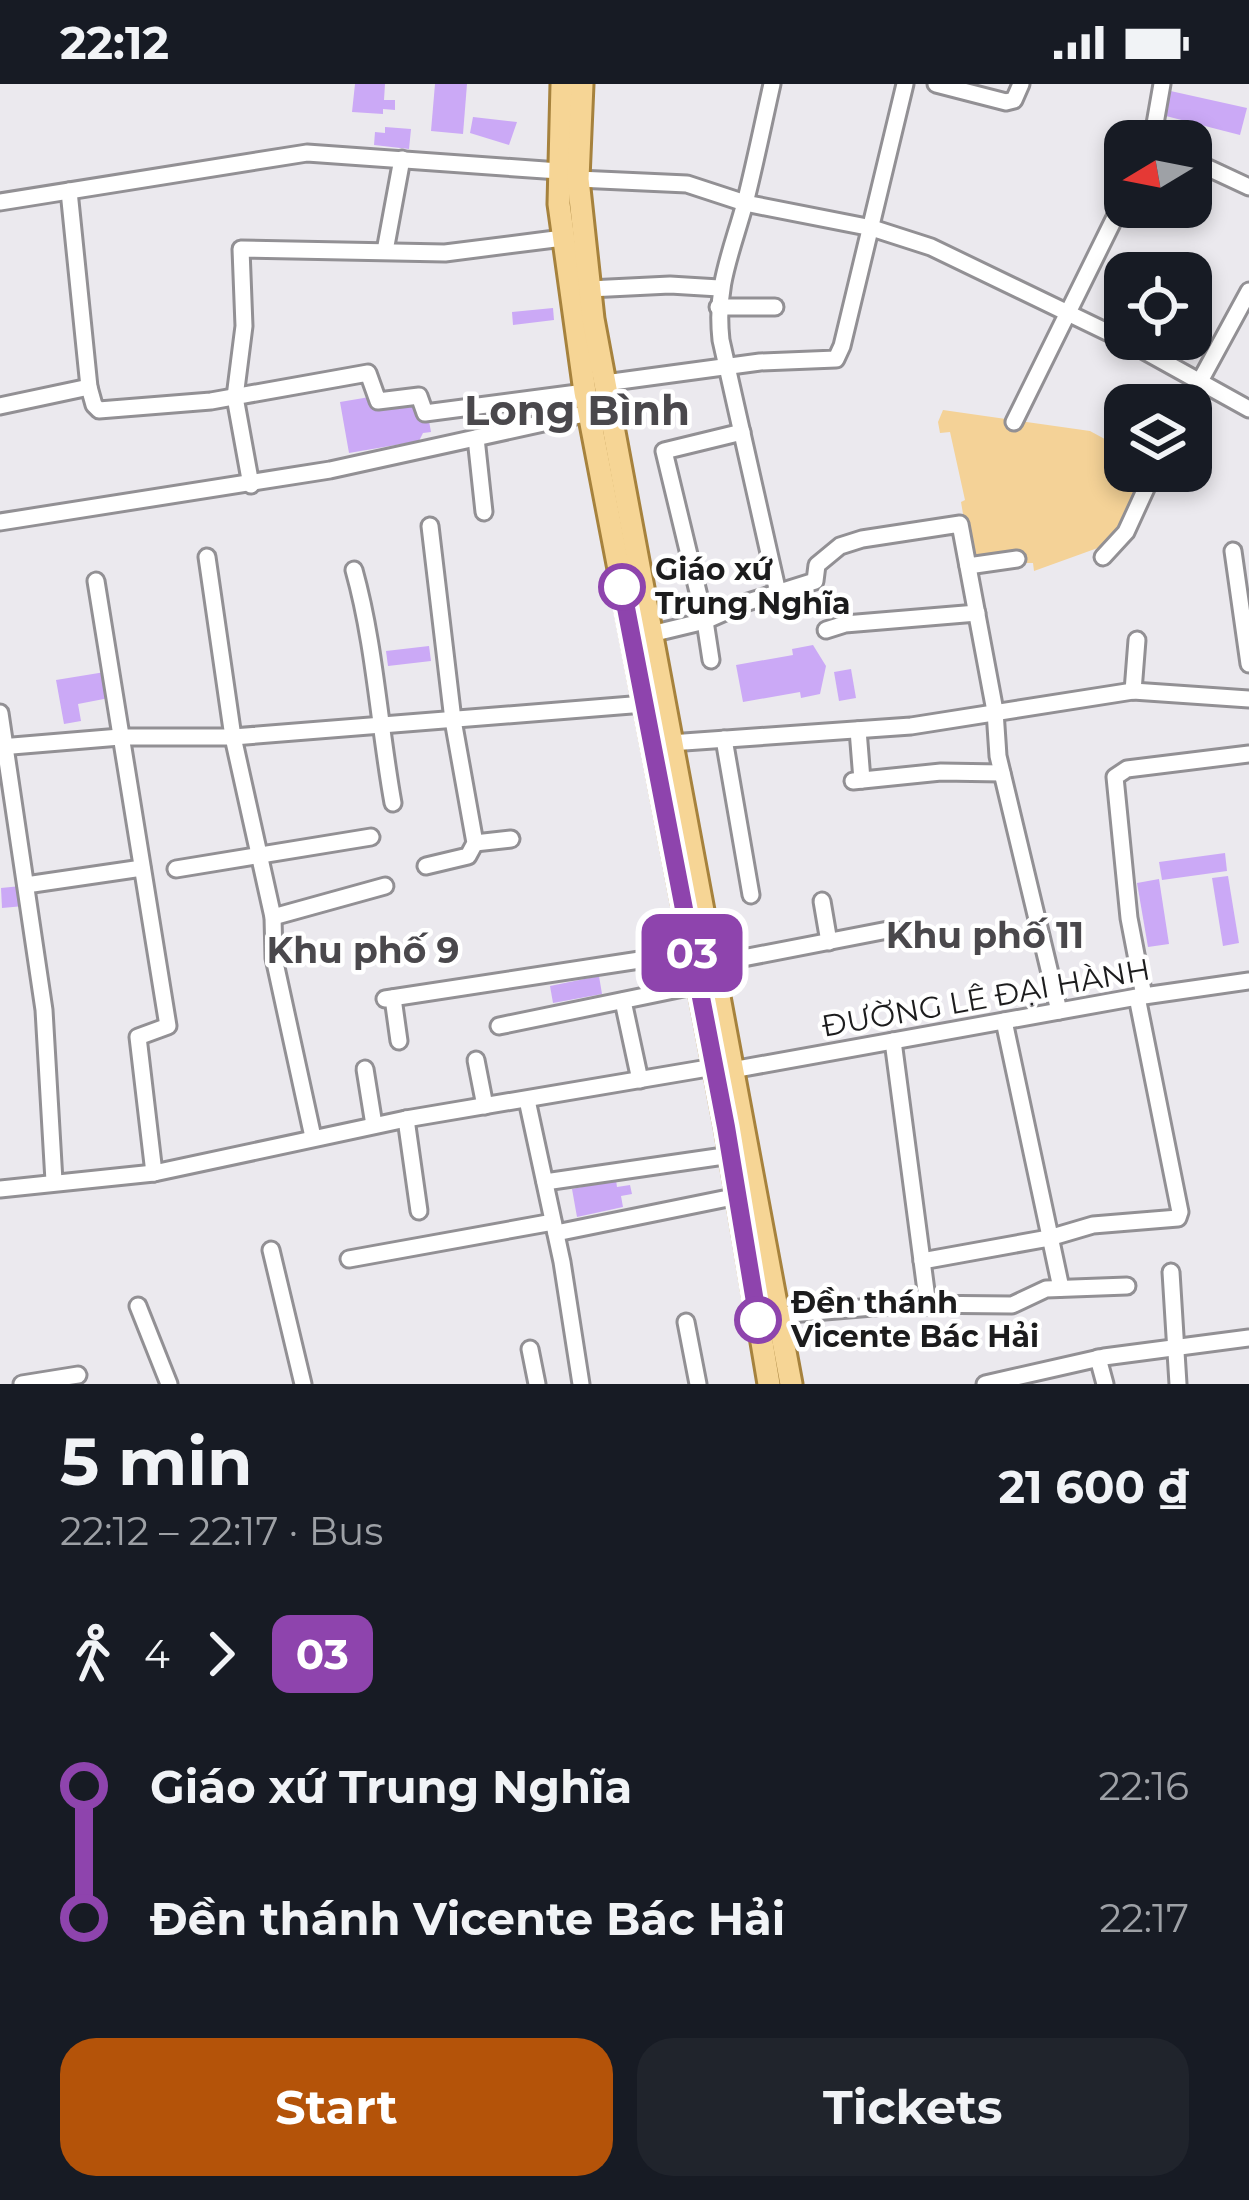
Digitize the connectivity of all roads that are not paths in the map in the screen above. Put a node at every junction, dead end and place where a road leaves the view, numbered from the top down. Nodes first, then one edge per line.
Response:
1 (562, 84) edge
2 (585, 84) edge
3 (772, 84) edge
4 (905, 84) edge
5 (936, 84) edge
6 (1021, 84) edge
7 (600, 85) edge
8 (1158, 85) edge
9 (1154, 120) edge
10 (401, 159) junction
11 (1212, 170) edge
12 (568, 175) junction
13 (1249, 188) edge
14 (69, 190) junction
15 (0, 202) edge
16 (745, 203) junction
17 (872, 228) junction
18 (1110, 228) edge
19 (563, 238) junction
20 (385, 251) junction
21 (718, 288) junction
22 (589, 289) junction
23 (1249, 291) edge
24 (718, 307) junction
25 (775, 307) dead end
26 (1068, 313) junction
27 (727, 367) junction
28 (1199, 381) junction
29 (1198, 384) edge
30 (89, 387) junction
31 (235, 397) junction
32 (597, 399) junction
33 (0, 406) edge
34 (1249, 409) edge
35 (1014, 422) dead end
36 (742, 432) junction
37 (476, 438) junction
38 (251, 485) junction
39 (1144, 492) edge
40 (484, 512) dead end
41 (0, 522) edge
42 (430, 526) dead end
43 (1233, 551) dead end
44 (207, 556) dead end
45 (1103, 557) dead end
46 (1017, 559) dead end
47 (968, 566) junction
48 (354, 570) dead end
49 (96, 581) dead end
50 (778, 593) junction
51 (977, 614) junction
52 (705, 621) junction
53 (826, 630) dead end
54 (651, 634) junction
55 (1137, 640) dead end
56 (711, 660) dead end
57 (1249, 664) edge
58 (1133, 691) junction
59 (1249, 699) edge
60 (644, 704) junction
61 (995, 711) junction
62 (0, 713) edge
63 (453, 720) junction
64 (379, 726) junction
65 (857, 730) junction
66 (233, 736) junction
67 (120, 737) junction
68 (724, 739) junction
69 (670, 742) junction
70 (3, 747) edge
71 (1249, 754) edge
72 (1002, 773) junction
73 (393, 803) dead end
74 (371, 838) dead end
75 (511, 839) dead end
76 (475, 843) junction
77 (260, 858) junction
78 (426, 866) dead end
79 (142, 868) junction
80 (176, 869) dead end
81 (26, 885) junction
82 (385, 886) dead end
83 (752, 895) dead end
84 (822, 901) dead end
85 (273, 917) junction
86 (893, 929) dead end
87 (829, 942) junction
88 (692, 952) junction
89 (712, 964) junction
90 (1249, 981) edge
91 (698, 985) junction
92 (1141, 997) junction
93 (622, 1001) junction
94 (1059, 1011) junction
95 (1004, 1022) junction
96 (499, 1026) dead end
97 (399, 1041) dead end
98 (893, 1041) junction
99 (476, 1060) dead end
100 (364, 1069) dead end
101 (723, 1069) junction
102 (640, 1080) junction
103 (527, 1100) junction
104 (485, 1106) junction
105 (406, 1119) junction
106 (374, 1125) junction
107 (314, 1137) junction
108 (731, 1155) junction
109 (154, 1173) junction
110 (53, 1181) junction
111 (545, 1182) junction
112 (0, 1189) edge
113 (738, 1196) junction
114 (419, 1211) dead end
115 (555, 1228) junction
116 (1049, 1238) junction
117 (271, 1250) dead end
118 (349, 1259) dead end
119 (922, 1261) junction
120 (1171, 1272) dead end
121 (1127, 1286) dead end
122 (1061, 1288) junction
123 (139, 1306) dead end
124 (928, 1306) junction
125 (778, 1315) junction
126 (686, 1322) dead end
127 (1249, 1338) edge
128 (1176, 1347) junction
129 (530, 1348) dead end
130 (1098, 1358) junction
131 (78, 1376) dead end
132 (22, 1384) edge
133 (169, 1384) edge
134 (303, 1384) edge
135 (537, 1384) edge
136 (581, 1384) edge
137 (698, 1384) edge
138 (769, 1384) edge
139 (791, 1384) edge
140 (985, 1384) edge
141 (1105, 1384) edge
142 (1178, 1384) edge

1 - 12 main road
2 - 7 street
2 - 12 main road
3 - 16 street
4 - 17 street
5 - 6 street
8 - 9 street
10 - 12 street
10 - 14 street
10 - 20 street
11 - 13 street
12 - 16 street
12 - 19 main road
12 - 22 main road
14 - 15 street
14 - 30 street
16 - 17 street
16 - 21 street
17 - 26 street
17 - 27 street
18 - 26 street
19 - 20 street
19 - 32 main road
20 - 31 street
21 - 22 street
21 - 24 street
22 - 32 main road
23 - 28 street
24 - 25 street
24 - 27 street
26 - 28 street
26 - 35 street
27 - 32 street
27 - 36 street
28 - 29 street
28 - 34 street
30 - 31 street
30 - 33 street
31 - 32 street
31 - 38 street
32 - 37 street
32 - 54 main road
32 - 60 main road
36 - 50 street
36 - 52 street
37 - 38 street
37 - 40 street
38 - 41 street
39 - 45 street
42 - 63 street
43 - 57 street
44 - 66 street
46 - 47 street
47 - 50 street
47 - 51 street
48 - 64 street
49 - 67 street
50 - 52 street
51 - 53 street
51 - 61 street
52 - 54 street
52 - 56 street
54 - 69 main road
55 - 58 street
58 - 59 street
58 - 61 street
60 - 63 street
60 - 88 main road
61 - 65 street
61 - 72 street
62 - 70 street
63 - 64 street
63 - 76 street
64 - 66 street
64 - 73 street
65 - 68 street
65 - 72 street
66 - 67 street
66 - 77 street
67 - 70 street
67 - 79 street
68 - 69 street
68 - 83 street
69 - 89 main road
70 - 81 street
71 - 92 street
72 - 94 street
74 - 77 street
75 - 76 street
76 - 78 street
77 - 80 street
77 - 85 street
79 - 81 street
79 - 109 street
81 - 110 street
82 - 85 street
84 - 87 street
85 - 107 street
86 - 87 street
87 - 89 street
88 - 91 main road
88 - 97 street
89 - 101 main road
90 - 92 street, ĐƯỜNG LÊ ĐẠI HÀNH
91 - 93 street
91 - 101 main road
92 - 94 street, ĐƯỜNG LÊ ĐẠI HÀNH
92 - 116 street
93 - 96 street
93 - 102 street
94 - 95 street, ĐƯỜNG LÊ ĐẠI HÀNH
95 - 98 street, ĐƯỜNG LÊ ĐẠI HÀNH
95 - 116 street
98 - 101 street, ĐƯỜNG LÊ ĐẠI HÀNH
98 - 119 street
99 - 104 street
100 - 106 street
101 - 102 street, ĐƯỜNG LÊ ĐẠI HÀNH
101 - 108 main road
101 - 125 main road
102 - 103 street, ĐƯỜNG LÊ ĐẠI HÀNH
103 - 104 street, ĐƯỜNG LÊ ĐẠI HÀNH
103 - 111 street
104 - 105 street, ĐƯỜNG LÊ ĐẠI HÀNH
105 - 106 street, ĐƯỜNG LÊ ĐẠI HÀNH
105 - 114 street
106 - 107 street, ĐƯỜNG LÊ ĐẠI HÀNH
107 - 109 street, ĐƯỜNG LÊ ĐẠI HÀNH
108 - 111 street
108 - 113 main road
109 - 110 street, ĐƯỜNG LÊ ĐẠI HÀNH
110 - 112 street, ĐƯỜNG LÊ ĐẠI HÀNH
111 - 115 street
113 - 115 street
113 - 138 main road
115 - 118 street
115 - 136 street
116 - 119 street
116 - 122 street
117 - 134 street
119 - 124 street
120 - 128 street
121 - 122 street
122 - 124 street
123 - 133 street
124 - 125 street
125 - 139 main road
126 - 137 street
127 - 128 street
128 - 130 street
128 - 142 street
129 - 135 street
130 - 140 street
130 - 141 street
131 - 132 street

